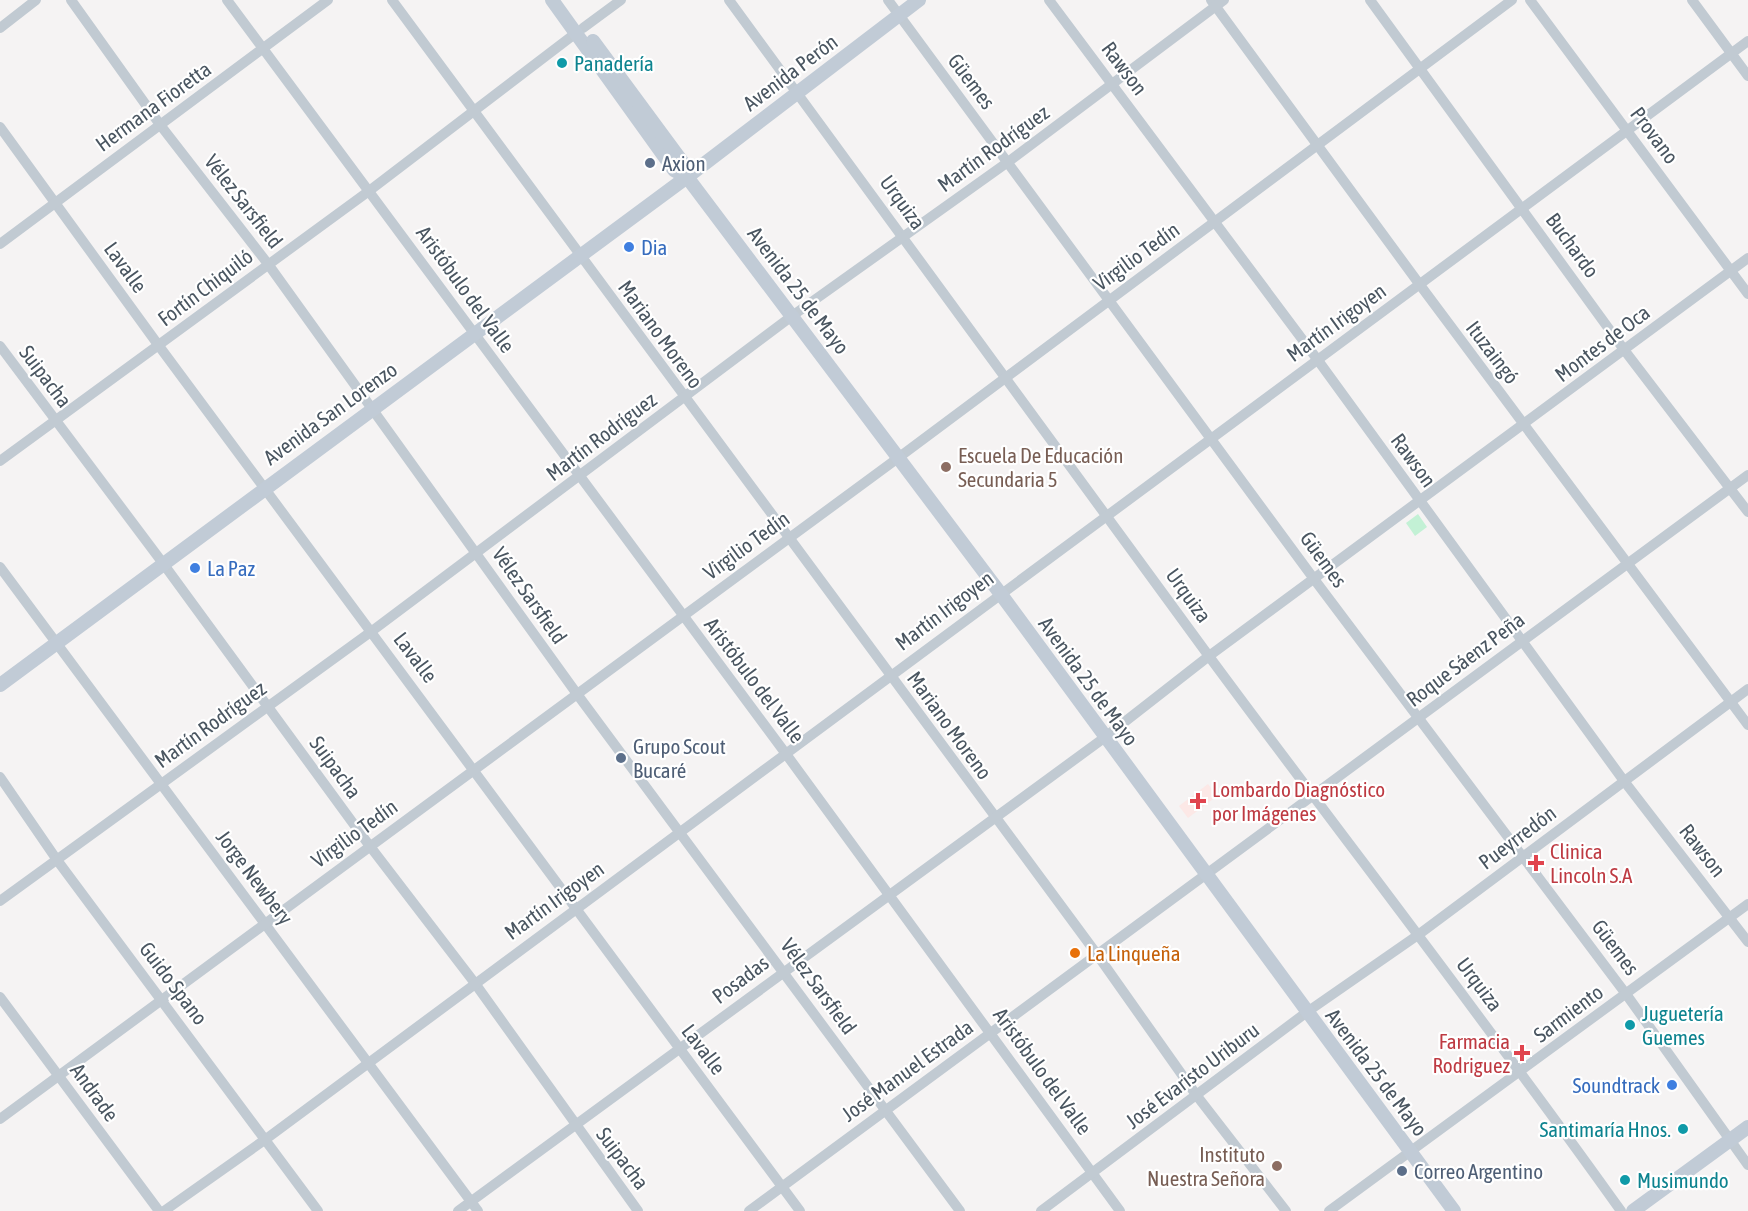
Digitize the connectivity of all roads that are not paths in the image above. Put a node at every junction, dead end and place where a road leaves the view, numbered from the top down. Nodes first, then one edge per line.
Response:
1 (36, 0) edge
2 (71, 0) edge
3 (227, 0) edge
4 (328, 0) edge
5 (392, 0) edge
6 (552, 0) edge
7 (563, 0) edge
8 (621, 0) edge
9 (729, 0) edge
10 (888, 0) edge
11 (919, 0) edge
12 (1049, 0) edge
13 (1370, 0) edge
14 (1512, 0) edge
15 (1530, 0) edge
16 (1692, 0) edge
17 (1217, 2) edge
18 (899, 15) junction
19 (0, 28) edge
20 (579, 30) junction
21 (1748, 41) edge
22 (262, 49) junction
23 (1731, 53) junction
24 (1418, 68) junction
25 (1748, 76) edge
26 (1112, 83) junction
27 (797, 93) junction
28 (474, 112) junction
29 (161, 126) junction
30 (0, 127) edge
31 (1626, 129) junction
32 (1317, 146) junction
33 (1008, 162) junction
34 (687, 177) junction
35 (369, 191) junction
36 (55, 201) junction
37 (1523, 209) junction
38 (1216, 222) junction
39 (904, 236) junction
40 (0, 243) edge
41 (580, 255) junction
42 (1748, 258) edge
43 (268, 264) junction
44 (1731, 270) junction
45 (1420, 285) junction
46 (1748, 294) edge
47 (1109, 300) junction
48 (792, 316) junction
49 (474, 334) junction
50 (0, 346) edge
51 (159, 346) junction
52 (1625, 351) junction
53 (1317, 359) junction
54 (1003, 378) junction
55 (684, 399) junction
56 (372, 408) junction
57 (55, 421) junction
58 (1523, 425) junction
59 (1213, 438) junction
60 (898, 458) junction
61 (0, 461) edge
62 (1748, 475) edge
63 (580, 476) junction
64 (265, 487) junction
65 (1731, 488) junction
66 (1419, 501) junction
67 (1748, 512) edge
68 (1108, 516) junction
69 (789, 538) junction
70 (476, 552) junction
71 (162, 562) junction
72 (1627, 563) junction
73 (0, 567) edge
74 (1314, 579) junction
75 (1000, 593) junction
76 (682, 616) junction
77 (372, 632) junction
78 (1522, 640) junction
79 (56, 644) junction
80 (1209, 656) junction
81 (890, 675) junction
82 (0, 685) edge
83 (1748, 689) edge
84 (577, 694) junction
85 (1731, 702) junction
86 (267, 706) junction
87 (1420, 717) junction
88 (1748, 725) edge
89 (1104, 738) junction
90 (786, 754) junction
91 (475, 769) junction
92 (0, 777) edge
93 (1624, 781) junction
94 (161, 785) junction
95 (1312, 795) junction
96 (993, 816) junction
97 (681, 831) junction
98 (369, 845) junction
99 (1524, 857) junction
100 (57, 860) junction
101 (1204, 874) junction
102 (887, 895) junction
103 (0, 901) edge
104 (1748, 904) edge
105 (575, 910) junction
106 (1730, 917) junction
107 (264, 923) junction
108 (1418, 935) junction
109 (1748, 942) edge
110 (1096, 953) junction
111 (784, 971) junction
112 (474, 982) junction
113 (1626, 994) junction
114 (0, 997) edge
115 (161, 999) junction
116 (1307, 1012) junction
117 (992, 1032) junction
118 (679, 1049) junction
119 (368, 1061) junction
120 (1522, 1071) junction
121 (59, 1076) junction
122 (1197, 1096) junction
123 (886, 1112) junction
124 (0, 1119) edge
125 (574, 1125) junction
126 (1748, 1127) edge
127 (266, 1139) junction
128 (1729, 1140) junction
129 (1410, 1151) junction
130 (1748, 1165) edge
131 (1093, 1175) junction
132 (782, 1186) junction
133 (471, 1201) junction
134 (159, 1211) edge
135 (164, 1211) edge
136 (318, 1211) edge
137 (458, 1211) edge
138 (478, 1211) edge
139 (638, 1211) edge
140 (748, 1211) edge
141 (801, 1211) edge
142 (960, 1211) edge
143 (1041, 1211) edge
144 (1120, 1211) edge
145 (1286, 1211) edge
146 (1329, 1211) edge
147 (1454, 1211) edge
148 (1621, 1211) edge
149 (1633, 1211) edge

1 - 19 street
2 - 29 street, Vélez Sarsfield
3 - 22 street, Aristóbulo del Valle
4 - 22 street, Hermana Fioretta
5 - 28 street, Mariano Moreno
6 - 20 main road, Avenida 25 de Mayo
7 - 20 main road, Avenida 25 de Mayo
8 - 20 street, Fortín Chiquiló
9 - 27 street, Urquiza
10 - 18 street, Güemes
11 - 18 main road, Avenida Perón
12 - 26 street, Rawson
13 - 24 street, Buchardo
14 - 24 street, Virgilio Tedín
15 - 31 street, Provano
16 - 23 street
17 - 26 street, Martín Rodríguez
17 - 32 street, Ituzaingó
18 - 27 main road, Avenida Perón
18 - 33 street, Güemes
20 - 28 street, Fortín Chiquiló
20 - 34 main road, Avenida 25 de Mayo
21 - 23 street, Martín Irigoyen
22 - 29 street, Hermana Fioretta
22 - 35 street, Aristóbulo del Valle
23 - 25 street
23 - 31 street, Martín Irigoyen
24 - 32 street, Virgilio Tedín
24 - 37 street, Buchardo
26 - 33 street, Martín Rodríguez
26 - 38 street, Rawson
27 - 34 main road, Avenida Perón
27 - 39 street, Urquiza
28 - 35 street, Fortín Chiquiló
28 - 41 street, Mariano Moreno
29 - 36 street, Hermana Fioretta
29 - 43 street, Vélez Sarsfield
30 - 36 street, Lavalle
31 - 37 street, Martín Irigoyen
31 - 44 street, Provano
32 - 38 street, Virgilio Tedín
32 - 45 street, Ituzaingó
33 - 39 street, Martín Rodríguez
33 - 47 street, Güemes
34 - 41 main road, Avenida San Lorenzo
34 - 48 main road, Avenida 25 de Mayo
35 - 43 street, Fortín Chiquiló
35 - 49 street, Aristóbulo del Valle
36 - 40 street, Hermana Fioretta
36 - 51 street, Lavalle
37 - 45 street, Martín Irigoyen
37 - 52 street, Buchardo
38 - 47 street, Virgilio Tedín
38 - 53 street, Rawson
39 - 48 street, Martín Rodríguez
39 - 54 street, Urquiza
41 - 49 main road, Avenida San Lorenzo
41 - 55 street, Mariano Moreno
42 - 44 street, Montes de Oca
43 - 51 street, Fortín Chiquiló
43 - 56 street, Vélez Sarsfield
44 - 46 street, Provano
44 - 52 street, Montes de Oca
45 - 53 street, Martín Irigoyen
45 - 58 street, Ituzaingó
47 - 54 street, Virgilio Tedín
47 - 59 street, Güemes
48 - 55 street, Martín Rodríguez
48 - 60 main road, Avenida 25 de Mayo
49 - 56 main road, Avenida San Lorenzo
49 - 63 street, Aristóbulo del Valle
50 - 57 street, Suipacha
51 - 57 street, Fortín Chiquiló
51 - 64 street, Lavalle
52 - 58 street, Montes de Oca
52 - 65 street, Buchardo
53 - 59 street, Martín Irigoyen
53 - 66 street, Rawson
54 - 60 street, Virgilio Tedín
54 - 68 street, Urquiza
55 - 63 street, Martín Rodríguez
55 - 69 street, Mariano Moreno
56 - 64 main road, Avenida San Lorenzo
56 - 70 street, Vélez Sarsfield
57 - 61 street, Fortín Chiquiló
57 - 71 street, Suipacha
58 - 66 street, Montes de Oca
58 - 72 street, Ituzaingó
59 - 68 street, Martín Irigoyen
59 - 74 street, Güemes
60 - 69 street, Virgilio Tedín
60 - 75 main road, Avenida 25 de Mayo
62 - 65 street, Roque Sáenz Peña
63 - 70 street, Martín Rodríguez
63 - 76 street, Aristóbulo del Valle
64 - 71 main road, Avenida San Lorenzo
64 - 77 street, Lavalle
65 - 67 street, Buchardo
65 - 72 street, Roque Sáenz Peña
66 - 74 street, Montes de Oca
66 - 78 street, Rawson
68 - 75 street, Martín Irigoyen
68 - 80 street, Urquiza
69 - 76 street, Virgilio Tedín
69 - 81 street, Mariano Moreno
70 - 77 street, Martín Rodríguez
70 - 84 street, Vélez Sarsfield
71 - 79 main road, Avenida San Lorenzo
71 - 86 street, Suipacha
72 - 78 street, Roque Sáenz Peña
72 - 85 street, Ituzaingó
73 - 79 street, Jorge Newbery
74 - 80 street, Montes de Oca
74 - 87 street, Güemes
75 - 81 street, Martín Irigoyen
75 - 89 main road, Avenida 25 de Mayo
76 - 84 street, Virgilio Tedín
76 - 90 street, Aristóbulo del Valle
77 - 86 street, Martín Rodríguez
77 - 91 street, Lavalle
78 - 87 street, Roque Sáenz Peña
78 - 93 street, Rawson
79 - 82 main road, Avenida San Lorenzo
79 - 94 street, Jorge Newbery
80 - 89 street, Montes de Oca
80 - 95 street, Urquiza
81 - 90 street, Martín Irigoyen
81 - 96 street, Mariano Moreno
83 - 85 street, Pueyrredón
84 - 91 street, Virgilio Tedín
84 - 97 street, Vélez Sarsfield
85 - 88 street, Ituzaingó
85 - 93 street, Pueyrredón
86 - 94 street, Martín Rodríguez
86 - 98 street, Suipacha
87 - 95 street, Roque Sáenz Peña
87 - 99 street, Güemes
89 - 96 street, Posadas
89 - 101 main road, Avenida 25 de Mayo
90 - 97 street, Martín Irigoyen
90 - 102 street, Aristóbulo del Valle
91 - 98 street, Virgilio Tedín
91 - 105 street, Lavalle
92 - 100 street, Guido Spano
93 - 99 street, Pueyrredón
93 - 106 street, Rawson
94 - 100 street, Martín Rodríguez
94 - 107 street, Jorge Newbery
95 - 101 street, Roque Sáenz Peña
95 - 108 street, Urquiza
96 - 102 street, Posadas
96 - 110 street, Mariano Moreno
97 - 105 street, Martín Irigoyen
97 - 111 street, Vélez Sarsfield
98 - 107 street, Virgilio Tedín
98 - 112 street, Suipacha
99 - 108 street, Pueyrredón
99 - 113 street, Güemes
100 - 103 street, Martín Rodríguez
100 - 115 street, Guido Spano
101 - 110 street, José Manuel Estrada
101 - 116 main road, Avenida 25 de Mayo
102 - 111 street, Posadas
102 - 117 street, Aristóbulo del Valle
104 - 106 street, Sarmiento
105 - 112 street, Martín Irigoyen
105 - 118 street, Lavalle
106 - 109 street, Rawson
106 - 113 street, Sarmiento
107 - 115 street, Virgilio Tedín
107 - 119 street, Jorge Newbery
108 - 116 street, Pueyrredón
108 - 120 street, Urquiza
110 - 117 street, José Manuel Estrada
110 - 122 street, Mariano Moreno
111 - 118 street, Posadas
111 - 123 street, Vélez Sarsfield
112 - 119 street, Martín Irigoyen
112 - 125 street, Suipacha
113 - 120 street, Sarmiento
113 - 128 street, Güemes
114 - 121 street, Andrade
115 - 121 street, Virgilio Tedín
115 - 127 street, Guido Spano
116 - 122 street, José Evaristo Uriburu
116 - 129 main road, Avenida 25 de Mayo
117 - 123 street, José Manuel Estrada
117 - 131 street, Aristóbulo del Valle
118 - 125 street, Posadas
118 - 132 street, Lavalle
119 - 127 street, Martín Irigoyen
119 - 133 street, Jorge Newbery
120 - 129 street, Sarmiento
120 - 148 street, Urquiza
121 - 124 street, Virgilio Tedín
121 - 134 street, Andrade
122 - 131 street, José Evaristo Uriburu
122 - 145 street, Mariano Moreno
123 - 132 street, José Manuel Estrada
123 - 142 street, Vélez Sarsfield
125 - 133 street, Posadas
125 - 139 street, Suipacha
126 - 128 main road
127 - 135 street, Martín Irigoyen
127 - 136 street, Guido Spano
128 - 130 street, Güemes
128 - 149 main road
129 - 146 street, Sarmiento
129 - 147 main road, Avenida 25 de Mayo
131 - 143 street, José Evaristo Uriburu
131 - 144 street, Aristóbulo del Valle
132 - 140 street, José Manuel Estrada
132 - 141 street, Lavalle
133 - 137 street, Posadas
133 - 138 street, Jorge Newbery

